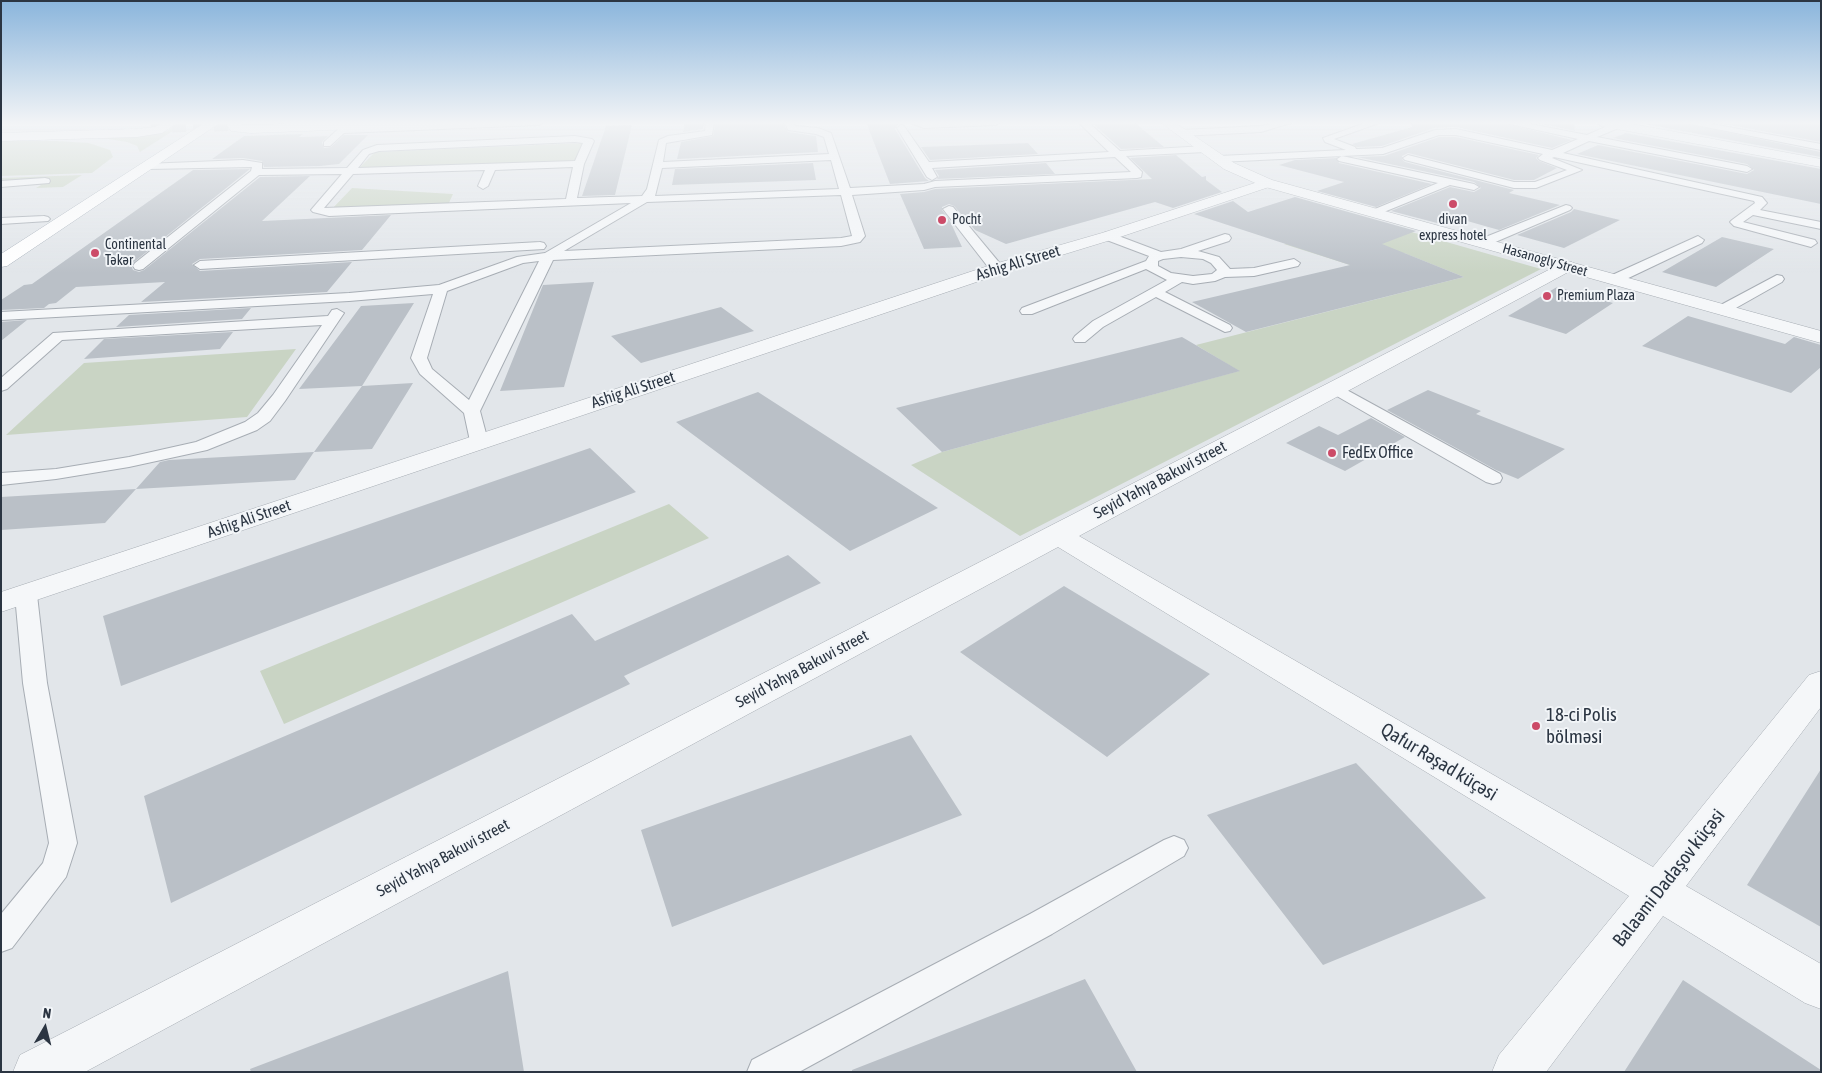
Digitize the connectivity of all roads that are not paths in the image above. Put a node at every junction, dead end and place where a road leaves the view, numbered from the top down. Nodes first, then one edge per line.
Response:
1 (114, 172) edge
2 (140, 172) edge
3 (256, 172) edge
4 (351, 172) edge
5 (489, 172) edge
6 (577, 172) edge
7 (656, 172) edge
8 (839, 172) edge
9 (929, 172) edge
10 (1136, 172) edge
11 (1239, 172) edge
12 (1398, 172) edge
13 (1463, 172) edge
14 (1573, 172) edge
15 (1640, 172) edge
16 (45, 181) dead end
17 (1267, 183) junction
18 (1446, 183) junction
19 (1, 184) edge
20 (935, 184) junction
21 (483, 186) dead end
22 (843, 187) junction
23 (652, 189) junction
24 (1485, 190) dead end
25 (642, 201) junction
26 (571, 202) junction
27 (1566, 208) dead end
28 (950, 209) dead end
29 (1749, 211) junction
30 (1374, 212) junction
31 (44, 218) junction
32 (1, 221) edge
33 (1821, 226) edge
34 (1108, 236) junction
35 (1225, 238) dead end
36 (1698, 240) dead end
37 (1482, 242) junction
38 (1811, 243) dead end
39 (1, 245) edge
40 (567, 245) junction
41 (1181, 253) junction
42 (548, 256) junction
43 (1155, 259) junction
44 (1, 262) edge
45 (1294, 263) dead end
46 (200, 265) dead end
47 (139, 266) dead end
48 (1566, 266) junction
49 (996, 269) junction
50 (1222, 273) junction
51 (1180, 278) junction
52 (1777, 279) dead end
53 (1615, 280) junction
54 (441, 289) junction
55 (1156, 292) junction
56 (350, 297) junction
57 (1722, 310) junction
58 (89, 311) junction
59 (1027, 311) dead end
60 (1, 316) edge
61 (332, 320) junction
62 (1225, 328) dead end
63 (58, 336) junction
64 (1821, 337) edge
65 (1080, 338) dead end
66 (1, 386) edge
67 (1334, 388) junction
68 (472, 411) junction
69 (479, 441) junction
70 (1493, 478) dead end
71 (1, 479) edge
72 (1057, 535) junction
73 (13, 599) edge
74 (1821, 683) edge
75 (1174, 848) dead end
76 (1659, 892) junction
77 (1, 938) edge
78 (1821, 988) edge
79 (37, 1072) edge
80 (764, 1072) edge
81 (1516, 1072) edge

1 - 31 main road
2 - 44 main road
3 - 47 lane
4 - 26 lane
5 - 21 lane
6 - 26 lane
7 - 23 lane
8 - 22 lane
9 - 20 lane
10 - 20 lane
11 - 17 street, Hasanogly Street
12 - 18 lane
13 - 14 lane
15 - 29 lane
16 - 19 lane
17 - 30 street, Hasanogly Street
17 - 34 street, Ashig Ali Street
18 - 24 lane
18 - 30 lane
20 - 22 lane
22 - 23 lane
22 - 25 lane
22 - 42 lane
23 - 25 lane
25 - 26 lane
25 - 40 lane
27 - 37 lane
28 - 49 lane
29 - 33 lane
29 - 38 lane
30 - 37 street, Hasanogly Street
31 - 32 lane
31 - 39 main road
34 - 43 lane
34 - 49 street, Ashig Ali Street
35 - 41 lane
36 - 53 lane
37 - 48 street, Hasanogly Street
40 - 42 lane
40 - 46 lane
41 - 43 lane
41 - 50 lane
42 - 54 lane
42 - 68 lane
43 - 51 lane
43 - 59 lane
45 - 50 lane
48 - 53 street, Hasanogly Street
48 - 67 street, Seyid Yahya Bakuvi street
49 - 69 street, Ashig Ali Street
50 - 51 lane
51 - 55 lane
52 - 57 lane
53 - 57 street, Hasanogly Street
54 - 56 lane
54 - 68 lane
55 - 62 lane
55 - 65 lane
56 - 58 lane
56 - 61 lane
57 - 64 street, Hasanogly Street
58 - 60 lane
58 - 63 lane
61 - 63 lane
61 - 71 lane
63 - 66 lane
67 - 70 lane
67 - 72 street, Seyid Yahya Bakuvi street
68 - 69 lane
69 - 73 street, Ashig Ali Street
72 - 76 street, Qafur Rəşad küçəsi
72 - 79 street, Seyid Yahya Bakuvi street
73 - 77 lane
74 - 76 street, Balaəmi Dadaşov küçəsi
75 - 80 lane
76 - 78 street, Qafur Rəşad küçəsi
76 - 81 street, Balaəmi Dadaşov küçəsi

